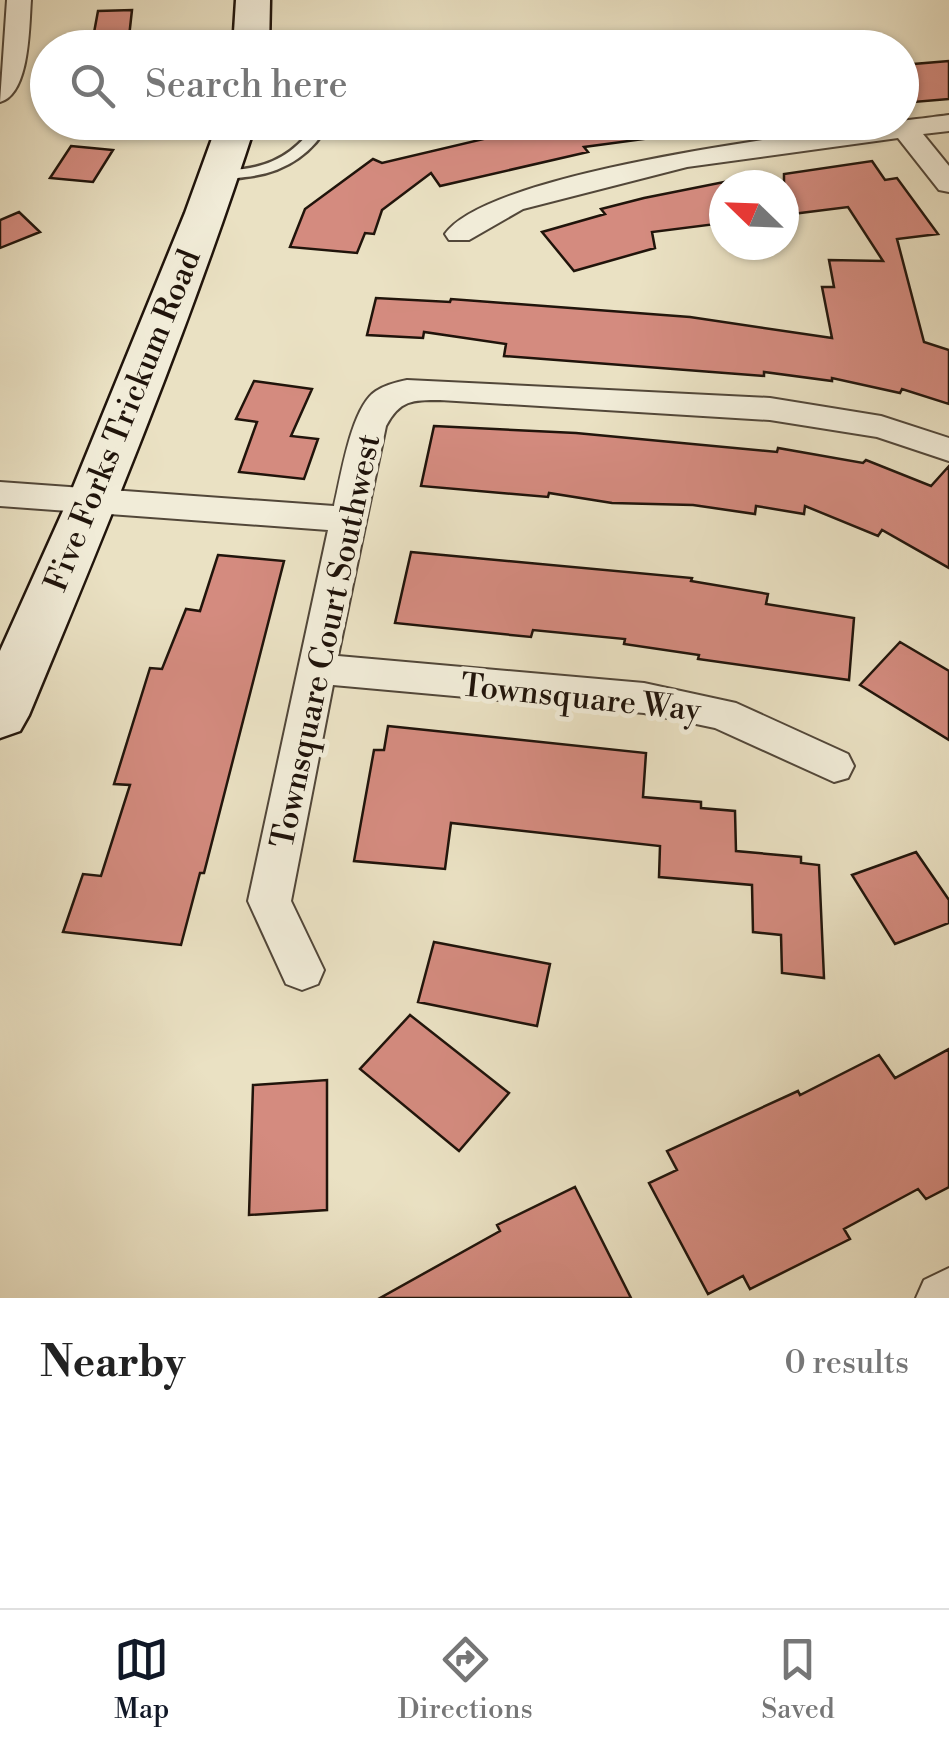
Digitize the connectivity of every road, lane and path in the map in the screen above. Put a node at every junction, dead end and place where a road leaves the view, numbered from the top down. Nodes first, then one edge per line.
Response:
1 (254, 0) edge
2 (12, 3) edge
3 (252, 30) edge
4 (0, 94) edge
5 (949, 123) edge
6 (919, 127) edge
7 (232, 140) edge
8 (314, 140) edge
9 (825, 140) edge
10 (914, 140) edge
11 (221, 174) junction
12 (949, 184) edge
13 (459, 234) dead end
14 (949, 450) edge
15 (0, 494) edge
16 (92, 502) junction
17 (348, 519) junction
18 (316, 669) junction
19 (0, 715) edge
20 (834, 766) dead end
21 (302, 970) dead end
22 (949, 1294) edge
23 (942, 1298) edge

1 - 3 main road
2 - 4 street
5 - 6 street
7 - 11 main road, Five Forks Trickum Road
8 - 11 lane
9 - 13 street
10 - 12 street
11 - 16 main road, Five Forks Trickum Road
14 - 17 street, Townsquare Court Southwest
15 - 16 street
16 - 17 street
16 - 19 main road, Five Forks Trickum Road
17 - 18 street, Townsquare Court Southwest
18 - 20 street, Townsquare Way
18 - 21 street, Townsquare Court Southwest
22 - 23 street

